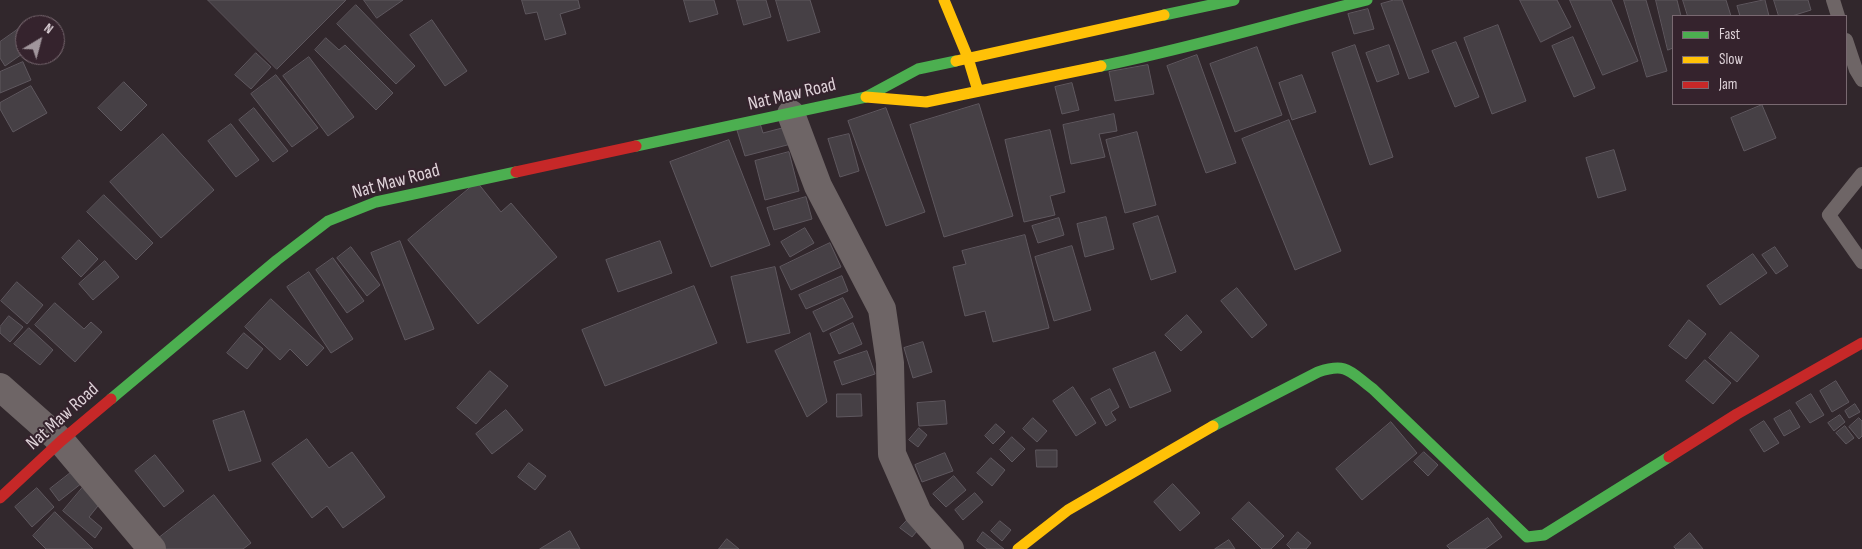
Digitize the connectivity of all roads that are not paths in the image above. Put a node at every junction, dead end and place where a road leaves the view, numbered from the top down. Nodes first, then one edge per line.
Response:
1 (944, 0) edge
2 (1234, 0) edge
3 (1367, 0) edge
4 (1833, 0) edge
5 (1838, 15) edge
6 (1847, 43) edge
7 (968, 58) junction
8 (1862, 80) edge
9 (978, 91) junction
10 (866, 97) junction
11 (791, 114) junction
12 (1862, 174) edge
13 (1862, 262) edge
14 (1862, 343) edge
15 (0, 387) edge
16 (61, 441) junction
17 (0, 498) edge
18 (152, 549) edge
19 (950, 549) edge
20 (1018, 549) edge

1 - 7 main road
2 - 7 main road, Nat Maw Road
3 - 9 main road, Nat Maw Road
4 - 5 lane
6 - 8 lane
7 - 9 main road
7 - 10 main road, Nat Maw Road
9 - 10 main road, Nat Maw Road
10 - 11 main road, Nat Maw Road
11 - 16 main road, Nat Maw Road
11 - 19 street
12 - 13 lane
14 - 20 main road
15 - 16 street
16 - 17 main road, Nat Maw Road
16 - 18 street

